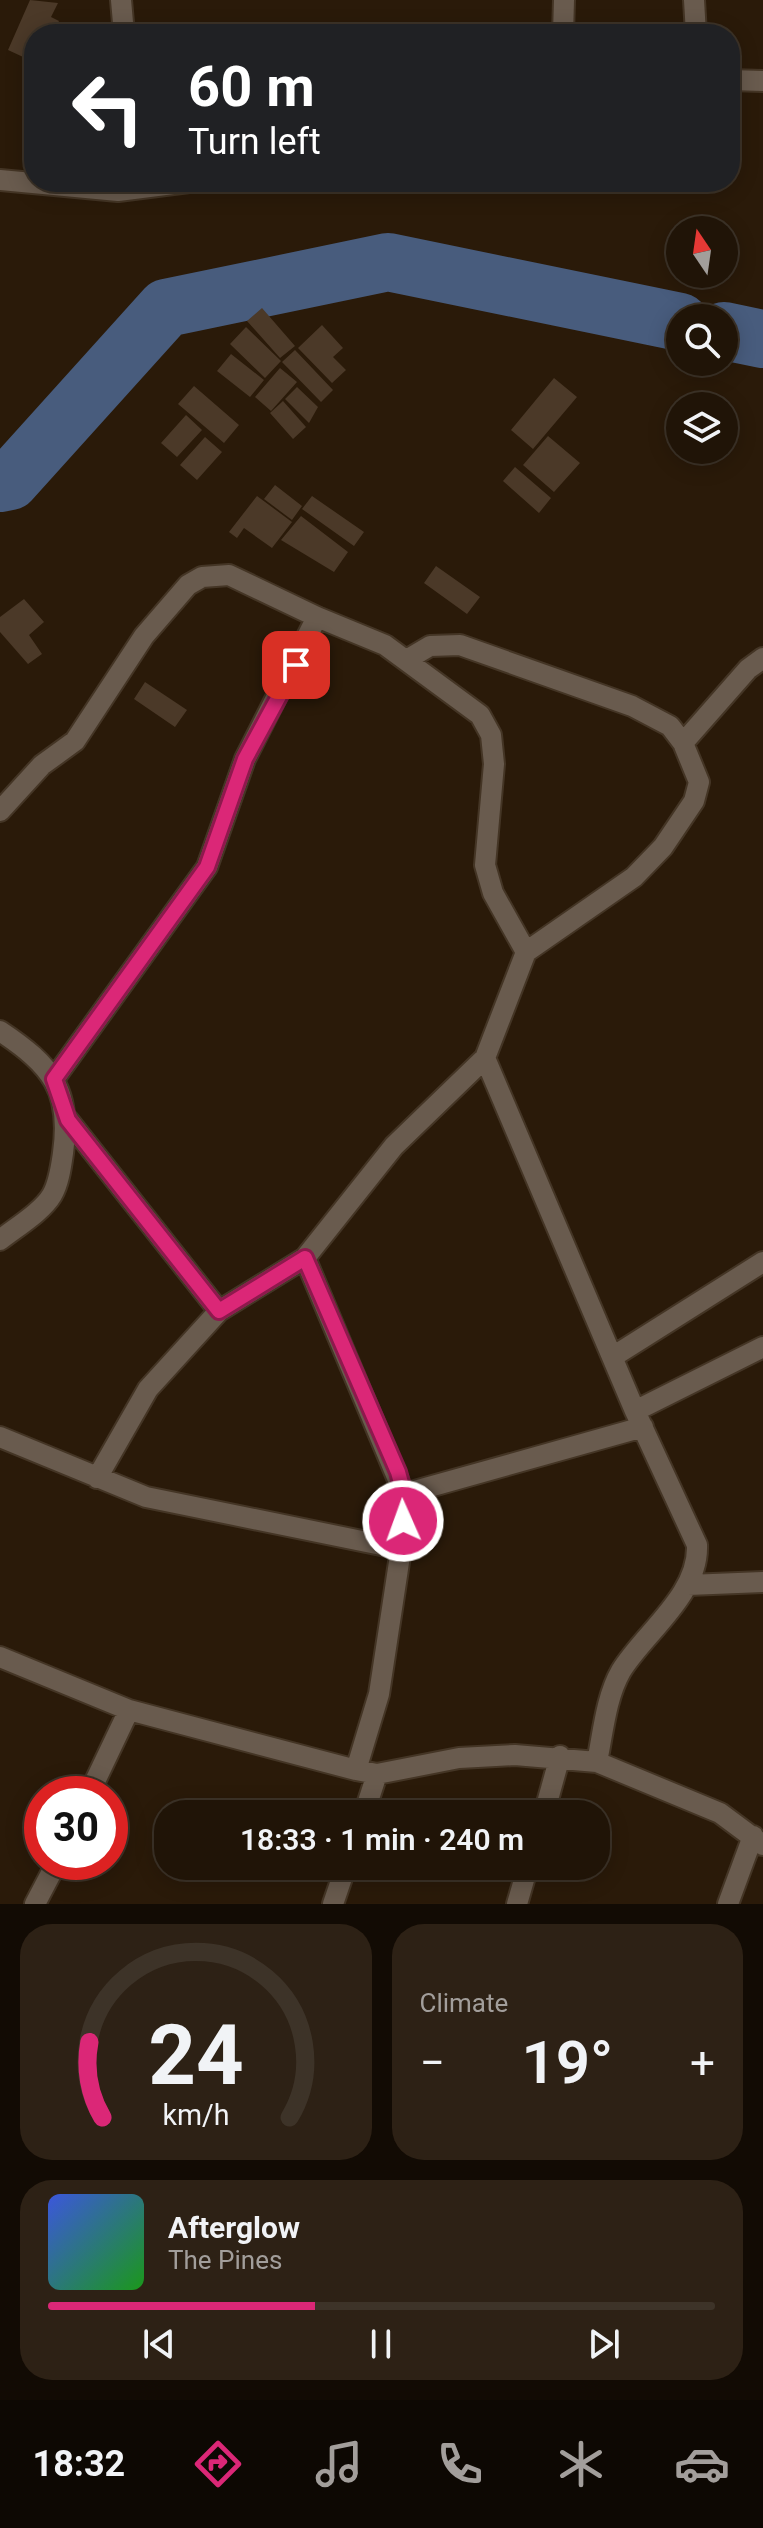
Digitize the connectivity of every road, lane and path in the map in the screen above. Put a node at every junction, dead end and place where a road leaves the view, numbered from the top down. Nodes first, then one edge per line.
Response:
1 (121, 0) edge
2 (564, 0) edge
3 (694, 0) edge
4 (123, 24) edge
5 (563, 24) edge
6 (695, 24) edge
7 (740, 80) edge
8 (763, 81) edge
9 (0, 180) edge
10 (24, 181) edge
11 (317, 617) junction
12 (763, 658) edge
13 (408, 659) junction
14 (683, 743) junction
15 (0, 811) edge
16 (526, 952) junction
17 (0, 1031) edge
18 (485, 1058) junction
19 (54, 1079) junction
20 (68, 1120) junction
21 (0, 1240) edge
22 (305, 1258) junction
23 (763, 1262) edge
24 (219, 1311) junction
25 (763, 1347) edge
26 (614, 1356) junction
27 (639, 1419) junction
28 (2, 1442) edge
29 (97, 1478) junction
30 (404, 1494) junction
31 (401, 1549) junction
32 (763, 1582) edge
33 (688, 1585) junction
34 (0, 1657) edge
35 (129, 1710) junction
36 (560, 1756) junction
37 (597, 1762) junction
38 (356, 1770) junction
39 (377, 1774) junction
40 (98, 1776) edge
41 (369, 1800) edge
42 (548, 1800) edge
43 (758, 1841) edge
44 (48, 1880) edge
45 (341, 1880) edge
46 (524, 1880) edge
47 (35, 1904) edge
48 (333, 1904) edge
49 (517, 1904) edge
50 (728, 1904) edge

1 - 4 street
2 - 5 street
3 - 6 street
7 - 8 street
9 - 10 street
11 - 13 street
11 - 15 street
11 - 19 street
12 - 14 street
13 - 14 street
13 - 16 street
14 - 16 street
16 - 18 street
17 - 19 street
18 - 22 street
18 - 26 street
19 - 20 street
20 - 21 street
20 - 24 street
22 - 24 street
22 - 30 street
23 - 26 street
24 - 29 street
25 - 27 street
26 - 27 street
27 - 30 street
27 - 33 street
28 - 29 street
29 - 31 street
30 - 31 street
31 - 38 street
32 - 33 street
33 - 37 street
34 - 35 street
35 - 38 street
35 - 40 street
36 - 37 street
36 - 39 street
36 - 42 street
37 - 43 street
38 - 39 street
39 - 41 street
43 - 50 street
44 - 47 street
45 - 48 street
46 - 49 street

